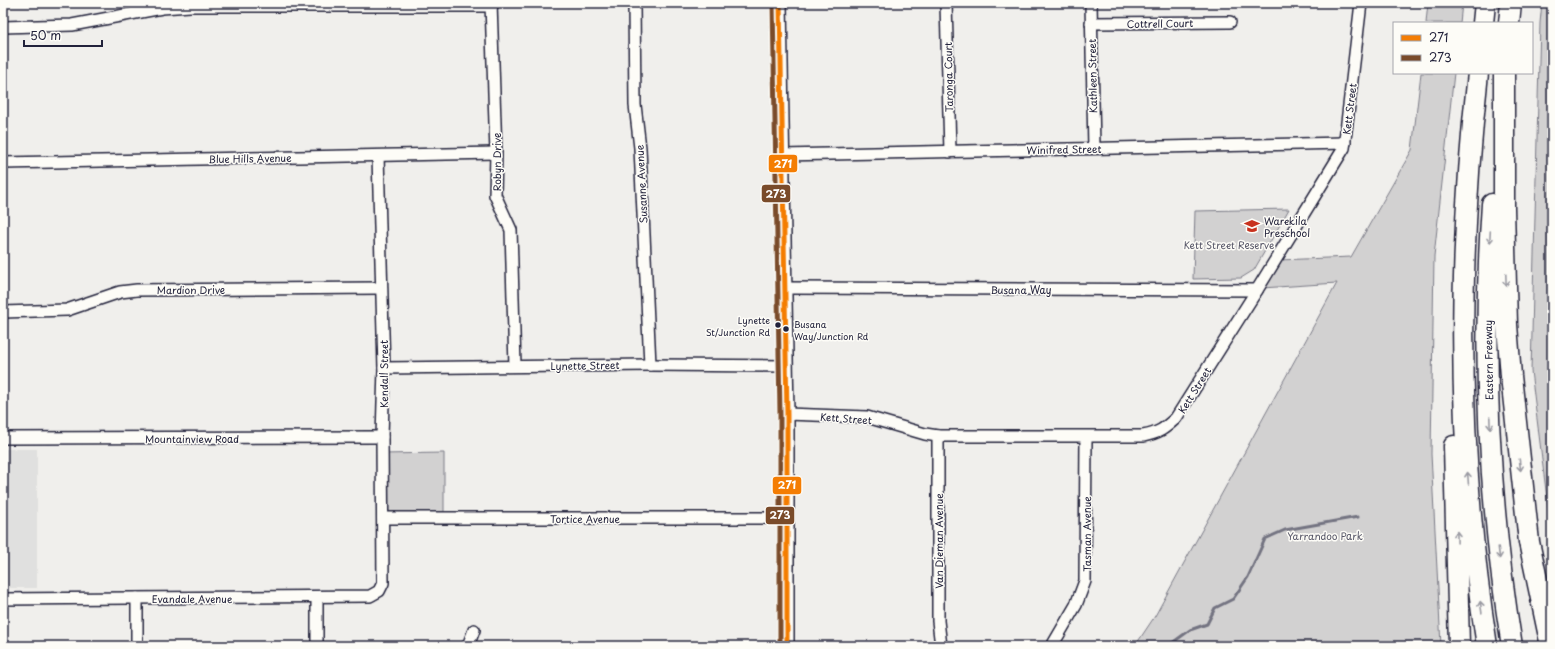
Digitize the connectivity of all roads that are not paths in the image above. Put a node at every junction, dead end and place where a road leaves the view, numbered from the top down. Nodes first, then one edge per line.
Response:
1 (634, 3) edge
2 (780, 3) edge
3 (946, 3) edge
4 (1090, 3) edge
5 (1361, 3) edge
6 (1485, 3) edge
7 (1511, 3) edge
8 (491, 5) edge
9 (1230, 22) dead end
10 (1483, 22) edge
11 (1509, 22) edge
12 (1091, 23) junction
13 (3, 26) edge
14 (1477, 74) edge
15 (1504, 74) edge
16 (1504, 74) edge
17 (1345, 143) junction
18 (1094, 148) junction
19 (950, 152) junction
20 (496, 153) junction
21 (783, 155) junction
22 (378, 156) junction
23 (3, 163) edge
24 (381, 288) junction
25 (786, 288) junction
26 (1257, 290) junction
27 (3, 312) edge
28 (650, 365) junction
29 (515, 366) junction
30 (786, 366) junction
31 (384, 368) junction
32 (788, 414) junction
33 (938, 436) junction
34 (382, 437) junction
35 (1086, 437) junction
36 (3, 438) edge
37 (383, 518) junction
38 (787, 518) junction
39 (379, 591) joint
40 (317, 597) junction
41 (137, 598) junction
42 (3, 599) edge
43 (474, 630) dead end
44 (138, 646) edge
45 (317, 646) edge
46 (468, 646) edge
47 (787, 646) edge
48 (941, 646) edge
49 (1052, 646) edge
50 (1459, 646) edge
51 (1487, 646) edge
52 (1512, 646) edge
53 (1551, 646) edge

1 - 28 street, Susanne Avenue
2 - 21 street
3 - 19 street, Taronga Court
4 - 12 street, Kathleen Street
5 - 17 street, Kett Street
6 - 10 highway
7 - 11 highway
8 - 13 street
8 - 20 street, Robyn Drive
9 - 12 street, Cottrell Court
12 - 18 street, Kathleen Street
50 -> 14 highway
51 -> 14 highway
15 -> 52 highway, Eastern Freeway
16 -> 53 highway
17 - 18 street, Winifred Street
17 - 26 street, Kett Street
18 - 19 street, Winifred Street
19 - 21 street, Winifred Street
20 - 22 street, Blue Hills Avenue
20 - 29 street, Robyn Drive
21 - 25 street
22 - 23 street, Blue Hills Avenue
22 - 24 street, Kendall Street
24 - 27 street, Mardion Drive
24 - 31 street, Kendall Street
25 - 26 street, Busana Way
25 - 30 street
26 - 35 street, Kett Street
28 - 29 street, Lynette Street
28 - 30 street, Lynette Street
29 - 31 street, Lynette Street
30 - 32 street
31 - 34 street, Kendall Street
32 - 33 street, Kett Street
32 - 38 street
33 - 35 street, Kett Street
33 - 48 street, Van Dieman Avenue
34 - 36 street, Mountainview Road
34 - 37 street, Kendall Street
35 - 49 street, Tasman Avenue
37 - 38 street, Tortice Avenue
37 - 39 street, Kendall Street
38 - 47 street
39 - 40 street, Evandale Avenue
40 - 41 street, Evandale Avenue
40 - 45 street
41 - 42 street, Evandale Avenue
41 - 44 street
43 - 46 street

